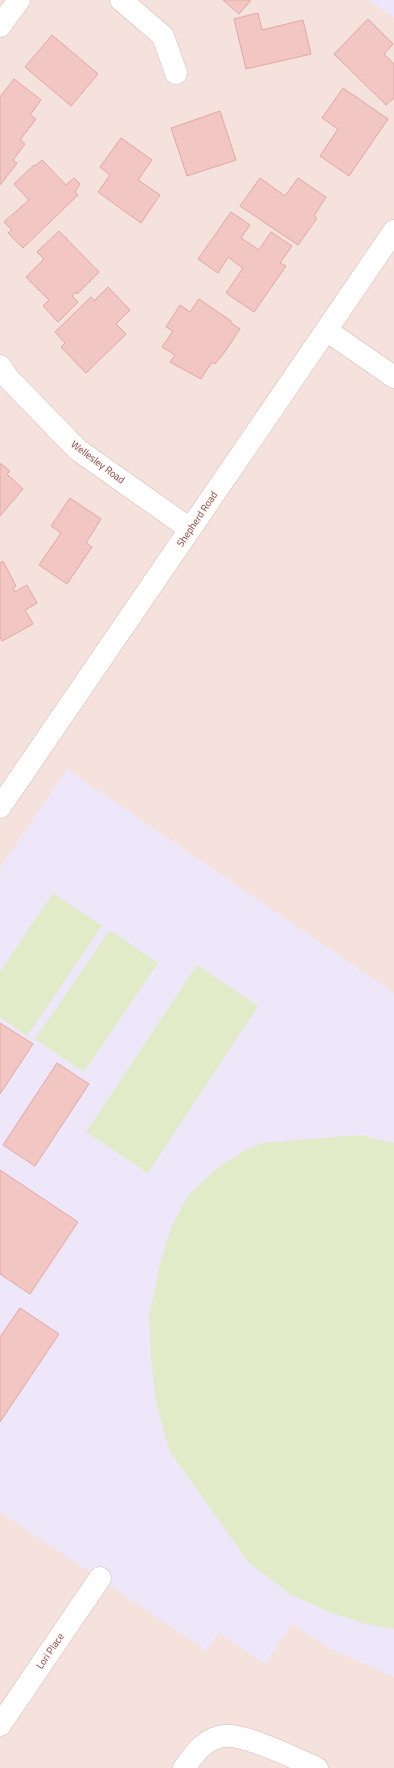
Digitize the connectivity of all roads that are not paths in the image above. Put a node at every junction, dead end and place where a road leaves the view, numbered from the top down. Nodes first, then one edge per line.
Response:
1 (19, 0) edge
2 (121, 0) edge
3 (0, 26) edge
4 (176, 73) dead end
5 (394, 231) edge
6 (326, 330) junction
7 (3, 377) edge
8 (394, 377) edge
9 (190, 529) junction
10 (0, 807) edge
11 (100, 1578) dead end
12 (0, 1725) edge
13 (184, 1768) edge
14 (317, 1768) edge

1 - 3 street
2 - 4 street
5 - 6 street, Shepherd Road
6 - 8 street
6 - 9 street, Shepherd Road
7 - 9 street, Wellesley Road
9 - 10 street, Shepherd Road
11 - 12 street, Lori Place
13 - 14 street

